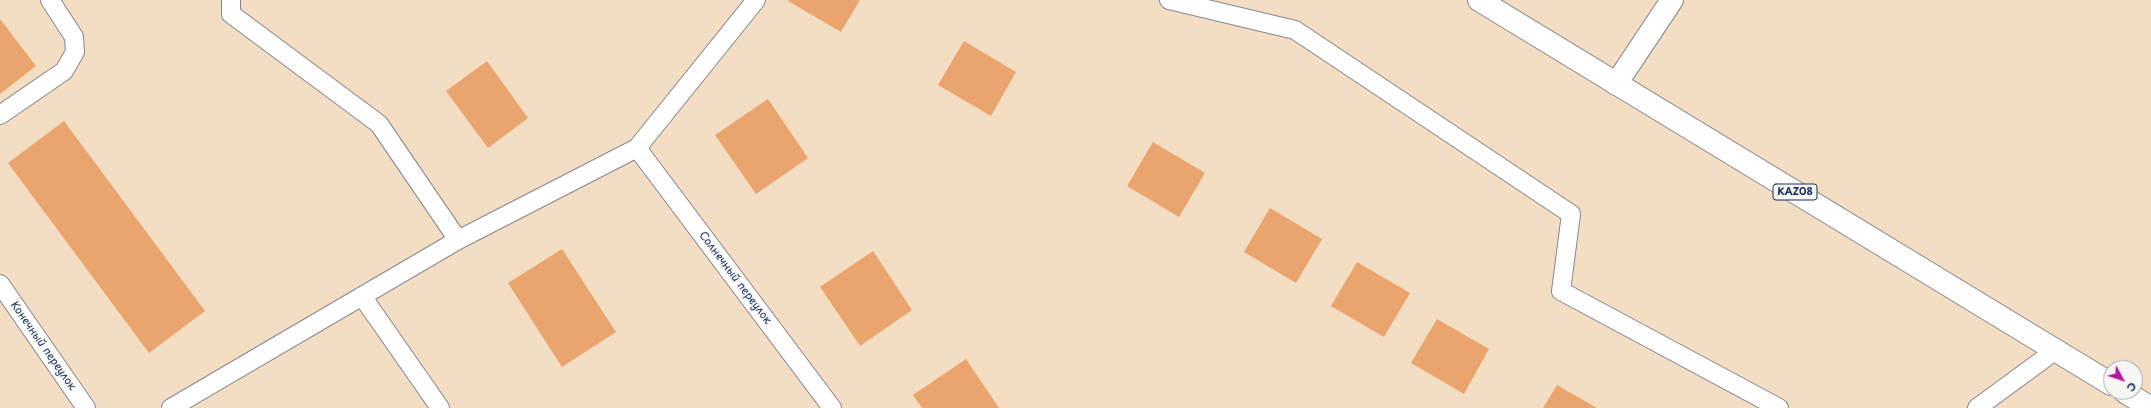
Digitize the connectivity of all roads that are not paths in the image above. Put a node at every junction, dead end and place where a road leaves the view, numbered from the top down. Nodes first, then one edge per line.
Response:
1 (50, 0) edge
2 (231, 0) edge
3 (756, 0) edge
4 (1169, 0) edge
5 (1478, 0) edge
6 (1672, 0) edge
7 (1616, 84) junction
8 (0, 115) edge
9 (637, 148) junction
10 (458, 240) junction
11 (0, 284) edge
12 (362, 296) junction
13 (2056, 350) junction
14 (2103, 379) edge
15 (2138, 400) edge
16 (86, 408) edge
17 (171, 408) edge
18 (440, 408) edge
19 (832, 408) edge
20 (1779, 408) edge
21 (1977, 408) edge
22 (2151, 408) edge

1 - 8 lane
2 - 10 lane
3 - 9 lane
4 - 20 lane
5 - 7 main road, KAZ08
6 - 7 main road
7 - 13 main road, KAZ08
9 - 10 lane
9 - 19 lane, Солнечный переулок
10 - 12 lane
11 - 16 lane, Конечный переулок
12 - 17 lane
12 - 18 lane
13 - 14 main road, KAZ08
13 - 21 lane
15 - 22 main road

